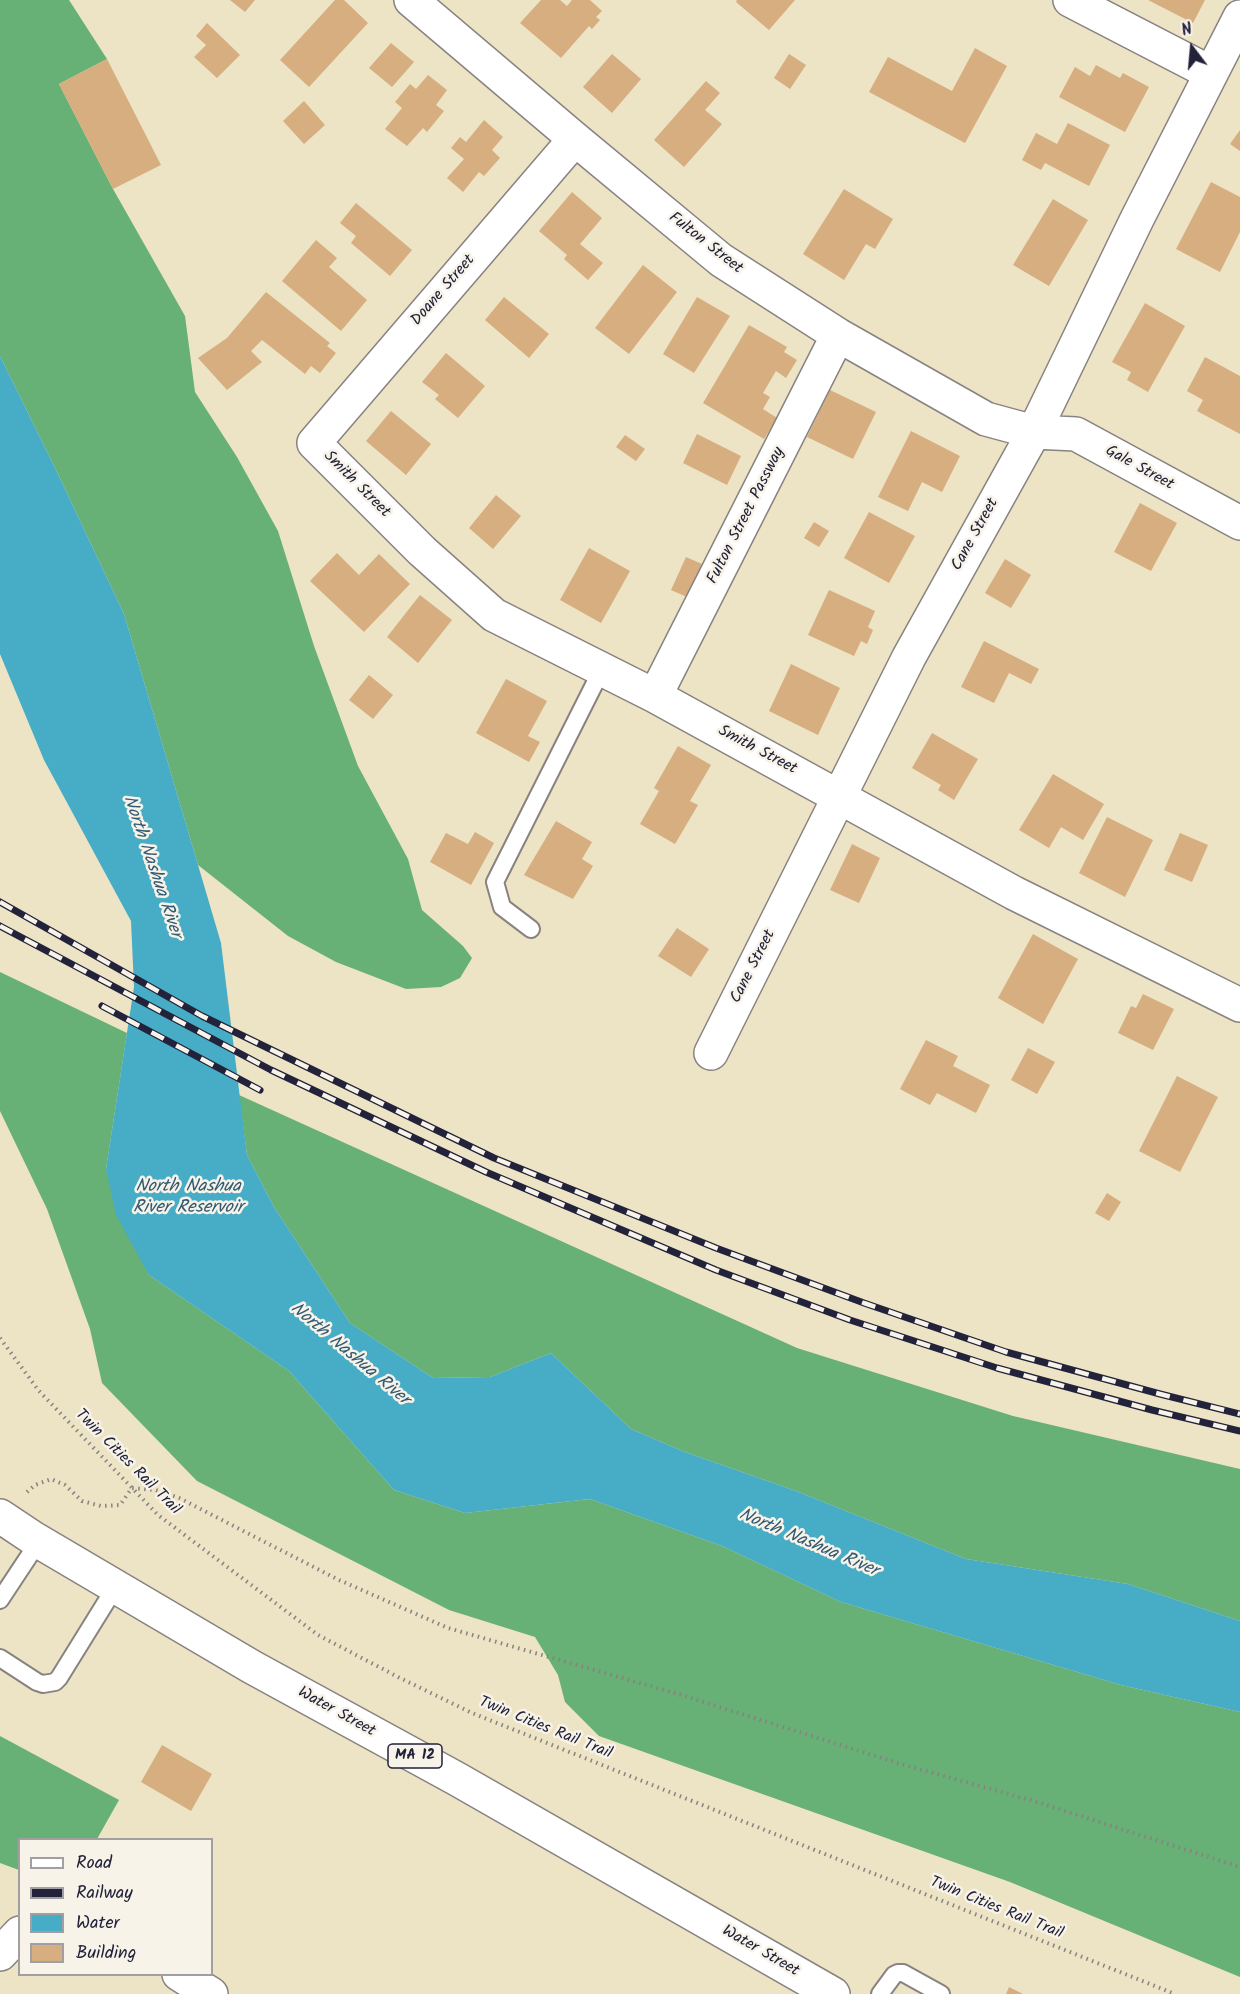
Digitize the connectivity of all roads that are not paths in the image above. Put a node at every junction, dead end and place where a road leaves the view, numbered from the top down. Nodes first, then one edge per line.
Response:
1 (411, 0) edge
2 (1070, 0) edge
3 (1240, 17) edge
4 (1211, 73) junction
5 (575, 139) junction
6 (838, 335) junction
7 (1034, 432) junction
8 (314, 443) joint
9 (1240, 523) edge
10 (602, 669) junction
11 (655, 696) junction
12 (840, 796) junction
13 (531, 929) dead end
14 (1240, 1005) edge
15 (711, 1053) dead end
16 (0, 1516) edge
17 (39, 1541) junction
18 (116, 1586) junction
19 (0, 1600) edge
20 (0, 1658) edge
21 (18, 1935) edge
22 (0, 1954) edge
23 (182, 1976) edge
24 (211, 1994) edge
25 (833, 1994) edge
26 (880, 1994) edge
27 (941, 1994) edge

1 - 5 main road, Fulton Street
2 - 4 main road
3 - 4 main road, Cane Street
4 - 7 main road, Cane Street
5 - 6 main road, Fulton Street
5 - 8 main road, Doane Street
6 - 7 main road, Fulton Street
6 - 11 main road, Fulton Street Passway
7 - 9 main road, Gale Street
7 - 12 main road, Cane Street
8 - 10 main road, Smith Street
10 - 11 main road, Smith Street
10 - 13 lane
11 - 12 main road, Smith Street
12 - 14 main road, Smith Street
12 - 15 main road, Cane Street
16 - 17 main road, Water Street / MA 12
17 - 18 main road, Water Street / MA 12
17 - 19 lane
18 - 20 lane
18 - 25 main road, Water Street / MA 12
21 - 22 main road
23 - 24 main road
26 - 27 lane

